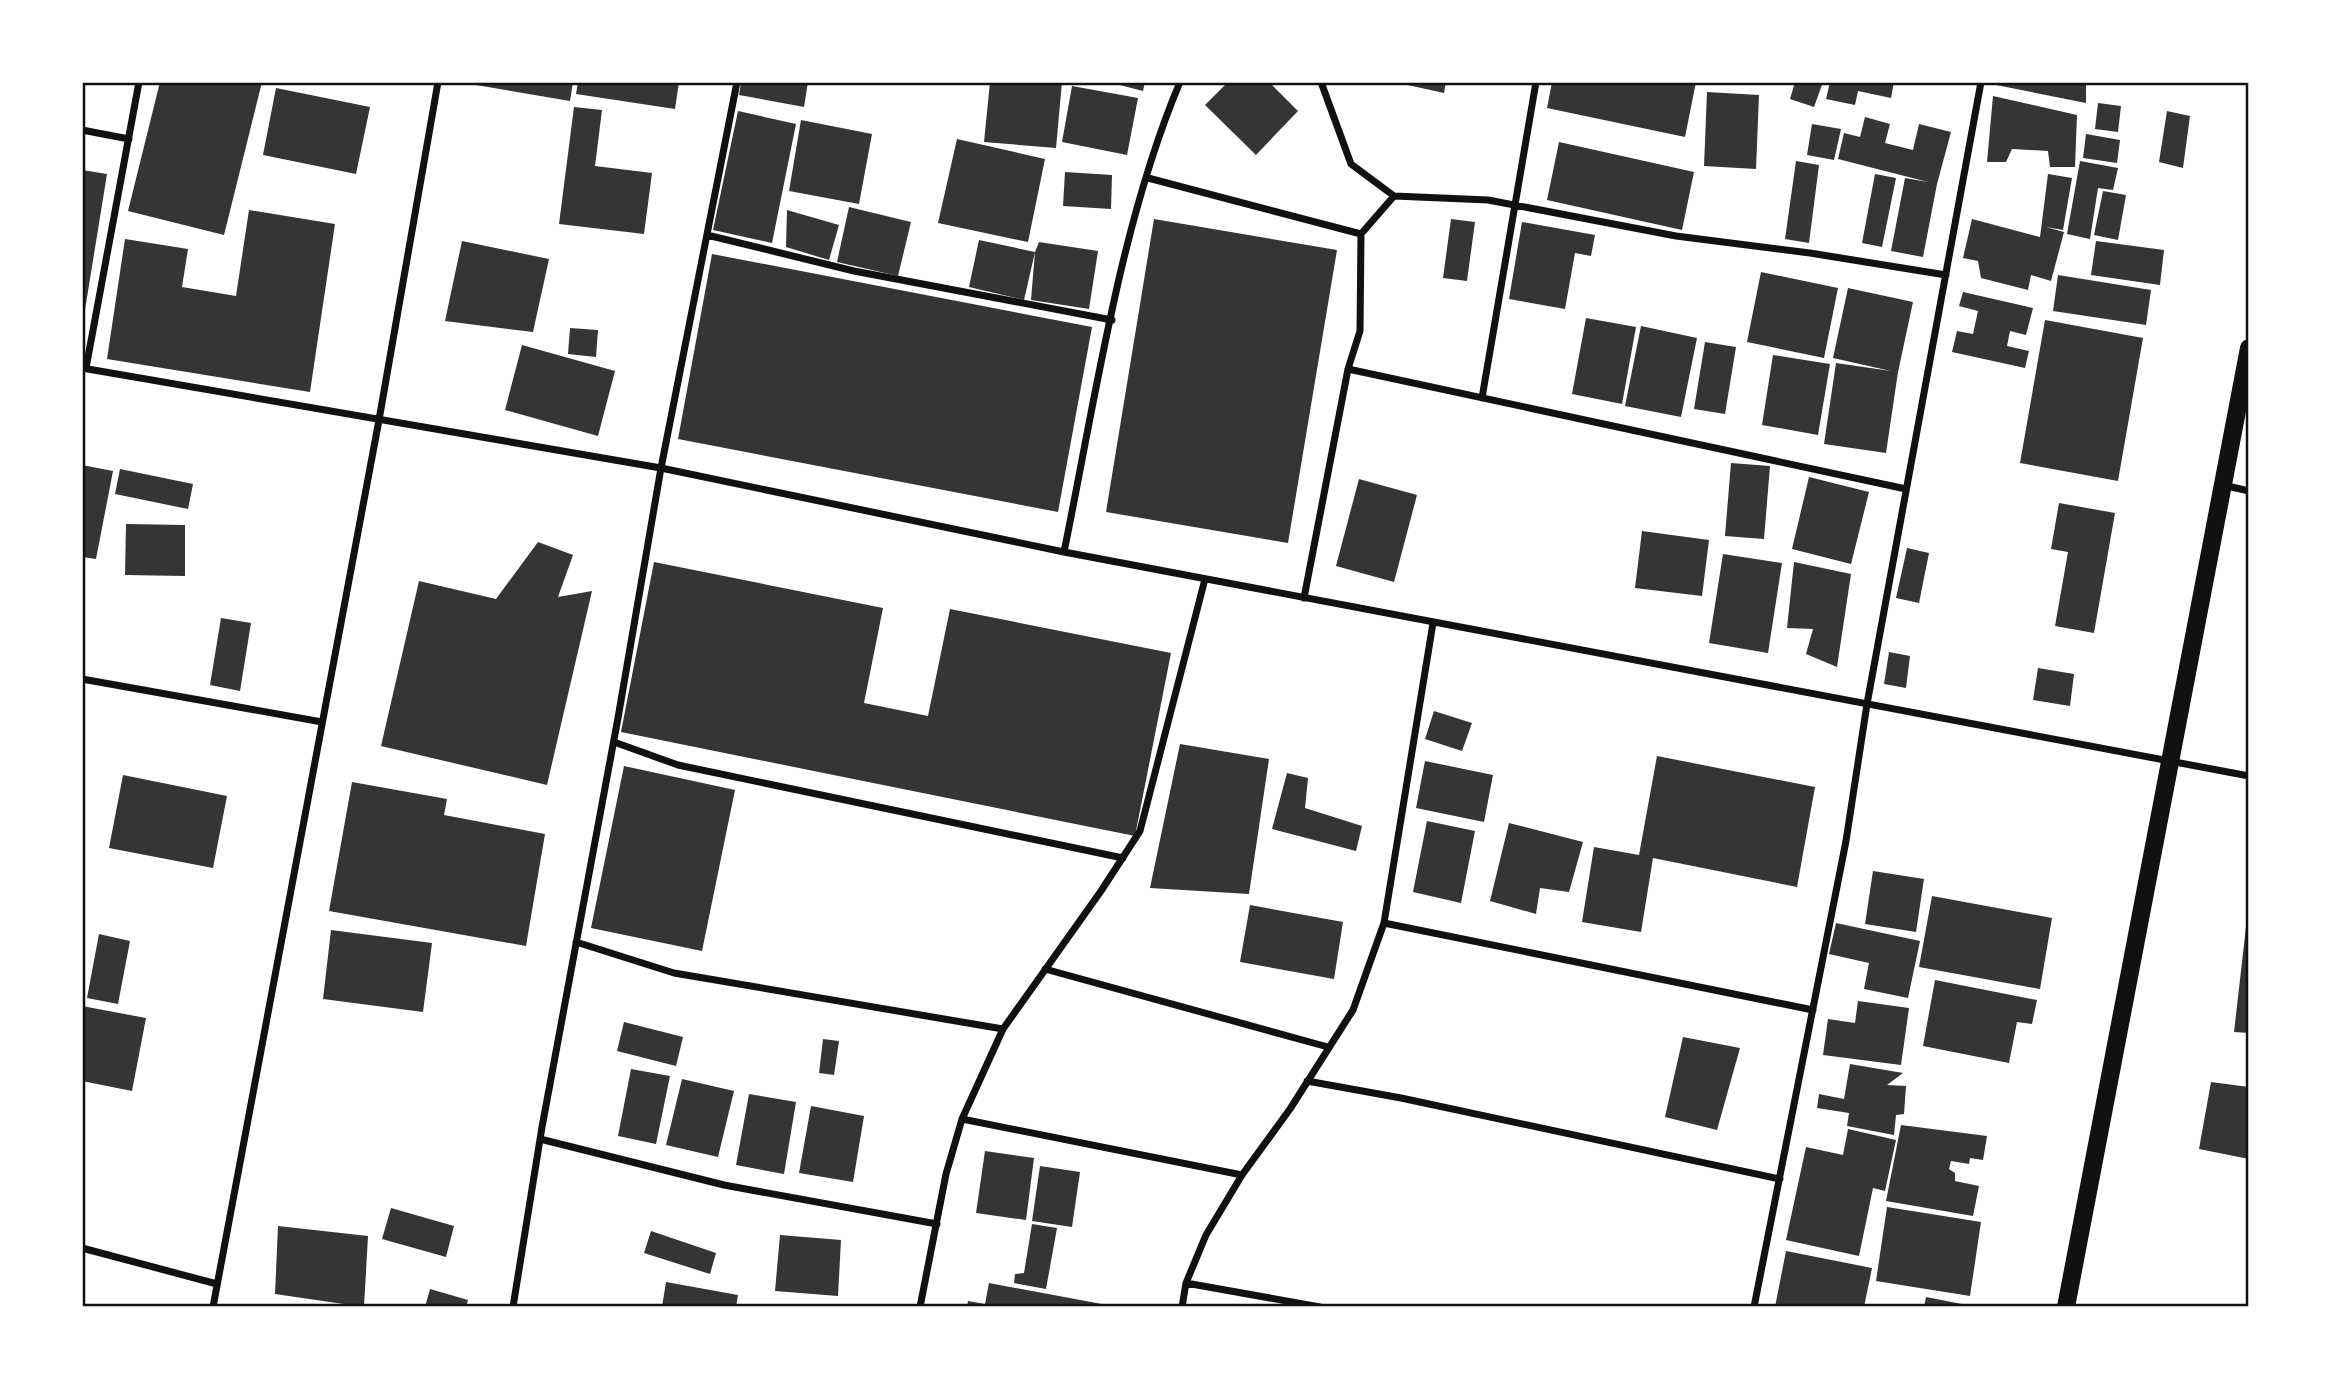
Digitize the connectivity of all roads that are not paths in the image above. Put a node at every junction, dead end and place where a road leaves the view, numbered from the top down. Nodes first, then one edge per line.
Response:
1 (139, 82) edge
2 (438, 82) edge
3 (737, 82) edge
4 (1180, 82) edge
5 (1321, 82) edge
6 (1536, 82) edge
7 (1971, 82) edge
8 (1980, 83) edge
9 (82, 130) edge
10 (128, 139) junction
11 (1148, 178) junction
12 (1394, 195) junction
13 (1516, 205) junction
14 (1361, 234) junction
15 (707, 235) junction
16 (1946, 275) junction
17 (1112, 320) junction
18 (2249, 348) edge
19 (84, 368) edge
20 (1348, 369) junction
21 (1482, 398) junction
22 (379, 420) junction
23 (661, 468) junction
24 (2223, 485) junction
25 (1906, 489) junction
26 (2249, 491) edge
27 (1064, 552) junction
28 (1205, 579) junction
29 (1304, 598) junction
30 (1433, 622) junction
31 (82, 679) edge
32 (1867, 704) junction
33 (322, 722) junction
34 (614, 742) junction
35 (2170, 761) junction
36 (2249, 776) edge
37 (1123, 858) junction
38 (1384, 923) junction
39 (576, 942) junction
40 (1045, 969) junction
41 (1813, 1010) junction
42 (1003, 1029) junction
43 (1328, 1047) junction
44 (1307, 1081) junction
45 (962, 1119) junction
46 (540, 1139) junction
47 (1242, 1175) junction
48 (1780, 1179) junction
49 (937, 1224) junction
50 (82, 1248) edge
51 (1186, 1283) junction
52 (217, 1284) junction
53 (213, 1307) edge
54 (513, 1307) edge
55 (920, 1307) edge
56 (1182, 1307) edge
57 (1320, 1307) edge
58 (1754, 1307) edge
59 (2066, 1307) edge

1 - 10 street
2 - 22 street
3 - 15 street
4 - 11 street
5 - 12 street
6 - 13 street
7 - 8 street
8 - 16 street
9 - 10 street
10 - 19 street
11 - 14 street
11 - 17 street
12 - 13 street
12 - 14 street
13 - 16 street
13 - 21 street
14 - 20 street
15 - 17 street
15 - 23 street
16 - 25 street
17 - 27 street
18 - 24 main road
19 - 22 street
20 - 21 street
20 - 29 street
21 - 25 street
22 - 23 street
22 - 33 street
23 - 27 street
23 - 34 street
24 - 26 street
24 - 35 main road
25 - 32 street
27 - 28 street
28 - 29 street
28 - 37 street
29 - 30 street
30 - 32 street
30 - 38 street
31 - 33 street
32 - 35 street
32 - 41 street
33 - 52 street
34 - 37 street
34 - 39 street
35 - 36 street
35 - 59 main road
37 - 40 street
38 - 41 street
38 - 43 street
39 - 42 street
39 - 46 street
40 - 42 street
40 - 43 street
41 - 48 street
42 - 45 street
43 - 44 street
44 - 47 street
44 - 48 street
45 - 47 street
45 - 49 street
46 - 49 street
46 - 54 street
47 - 51 street
48 - 58 street
49 - 55 street
50 - 52 street
51 - 56 street
51 - 57 street
52 - 53 street

